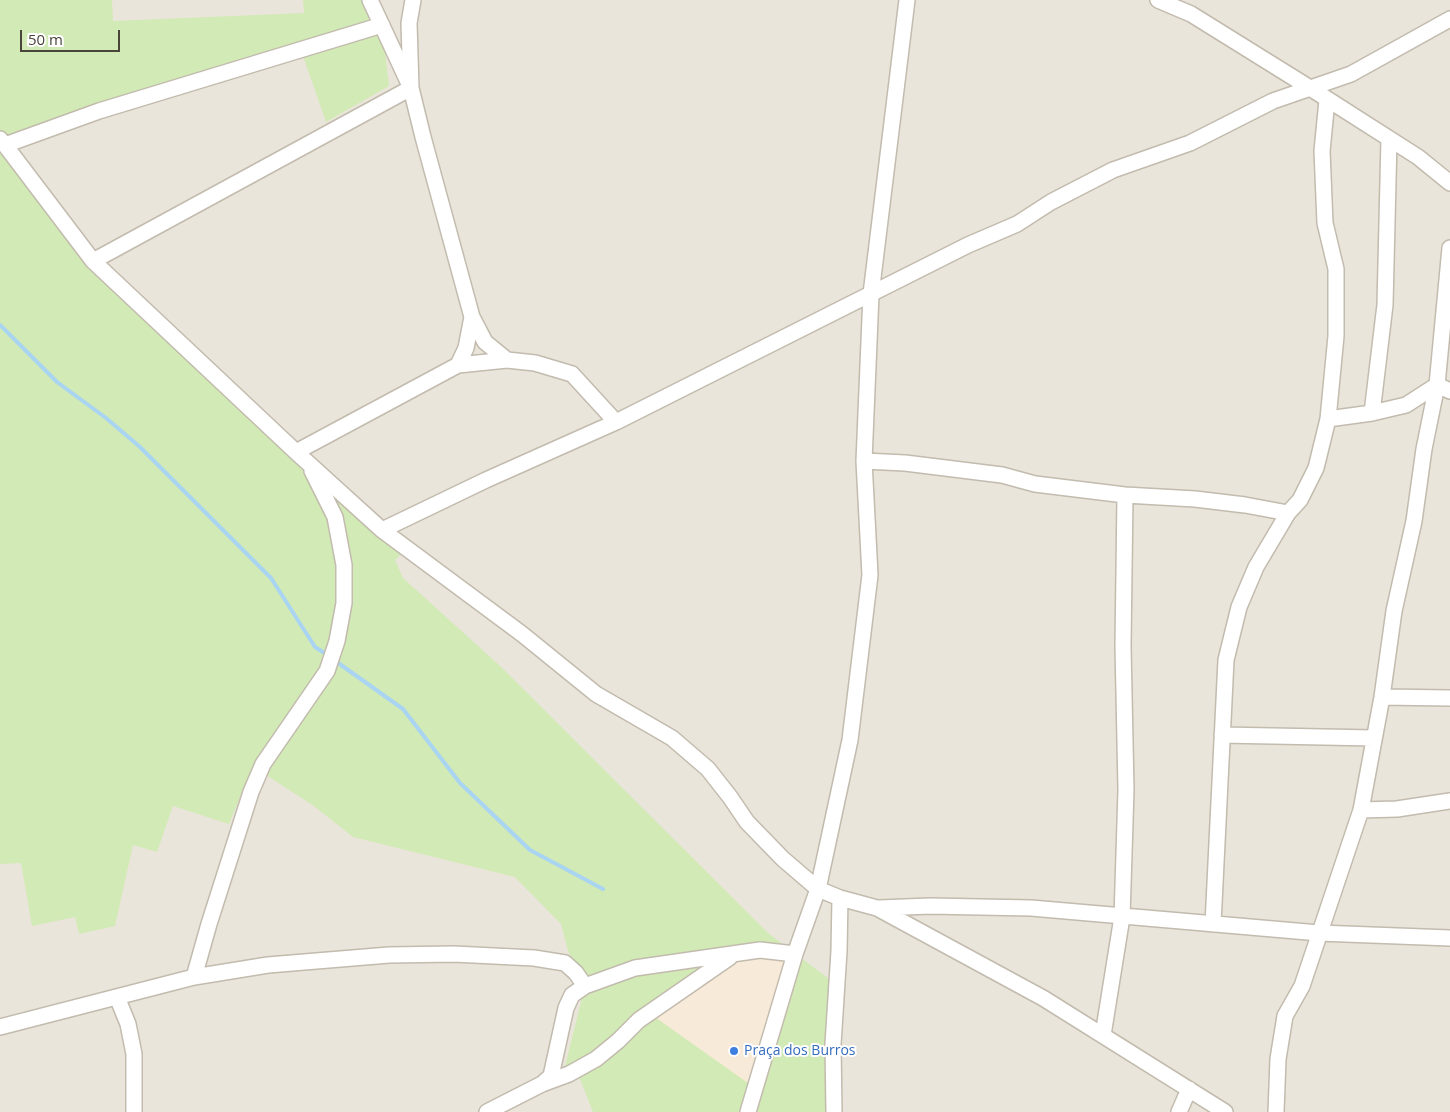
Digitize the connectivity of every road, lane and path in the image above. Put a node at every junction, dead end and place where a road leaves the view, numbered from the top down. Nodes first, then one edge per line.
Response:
1 (370, 0) edge
2 (413, 0) edge
3 (907, 0) edge
4 (1158, 0) edge
5 (1450, 19) edge
6 (382, 25) junction
7 (411, 88) junction
8 (1310, 88) junction
9 (1327, 100) junction
10 (1389, 139) junction
11 (2, 142) edge
12 (1450, 184) edge
13 (1450, 248) edge
14 (93, 261) junction
15 (870, 294) junction
16 (472, 317) junction
17 (507, 360) junction
18 (458, 365) junction
19 (1443, 388) edge
20 (1372, 413) junction
21 (1328, 419) junction
22 (616, 422) junction
23 (302, 457) junction
24 (864, 461) junction
25 (1126, 495) junction
26 (1288, 513) junction
27 (382, 530) junction
28 (1382, 697) junction
29 (1450, 698) edge
30 (1222, 735) junction
31 (1374, 738) junction
32 (1450, 802) edge
33 (1361, 810) junction
34 (818, 889) junction
35 (840, 898) junction
36 (878, 908) junction
37 (1122, 917) junction
38 (1213, 924) junction
39 (1319, 933) junction
40 (1450, 938) edge
41 (795, 954) junction
42 (733, 955) junction
43 (194, 977) junction
44 (585, 986) junction
45 (117, 997) junction
46 (0, 1026) edge
47 (1103, 1035) junction
48 (542, 1084) junction
49 (1189, 1089) junction
50 (134, 1112) edge
51 (486, 1112) edge
52 (748, 1112) edge
53 (834, 1112) edge
54 (1179, 1112) edge
55 (1226, 1112) edge
56 (1276, 1112) edge

1 - 6 street
2 - 7 street
3 - 15 street
4 - 8 street
5 - 8 street
6 - 7 street
6 - 11 street
7 - 14 street
7 - 16 street
8 - 9 street
8 - 15 street
9 - 10 street
9 - 21 street
10 - 12 street
10 - 20 street
11 - 14 street
13 - 19 street
14 - 23 street
15 - 22 street
15 - 24 street
16 - 17 street
16 - 18 street
17 - 18 street
17 - 22 street
18 - 23 street
19 - 20 street
19 - 28 street
20 - 21 street
21 - 26 street
22 - 27 street
23 - 27 street
23 - 43 street
24 - 25 street
24 - 34 street
25 - 26 street
25 - 37 street
26 - 30 street
27 - 34 street
28 - 29 street
28 - 31 street
30 - 31 street
30 - 38 street
31 - 33 street
32 - 33 street
33 - 39 street
34 - 35 street
34 - 41 street
35 - 36 street
35 - 53 street
36 - 37 street
36 - 47 street
37 - 38 street
37 - 47 street
38 - 39 street
39 - 40 street
39 - 56 street
41 - 42 street
41 - 52 street
42 - 44 street
42 - 48 street
43 - 44 street
43 - 45 street
44 - 48 street
45 - 46 street
45 - 50 street
47 - 49 street
48 - 51 street
49 - 54 street
49 - 55 street

